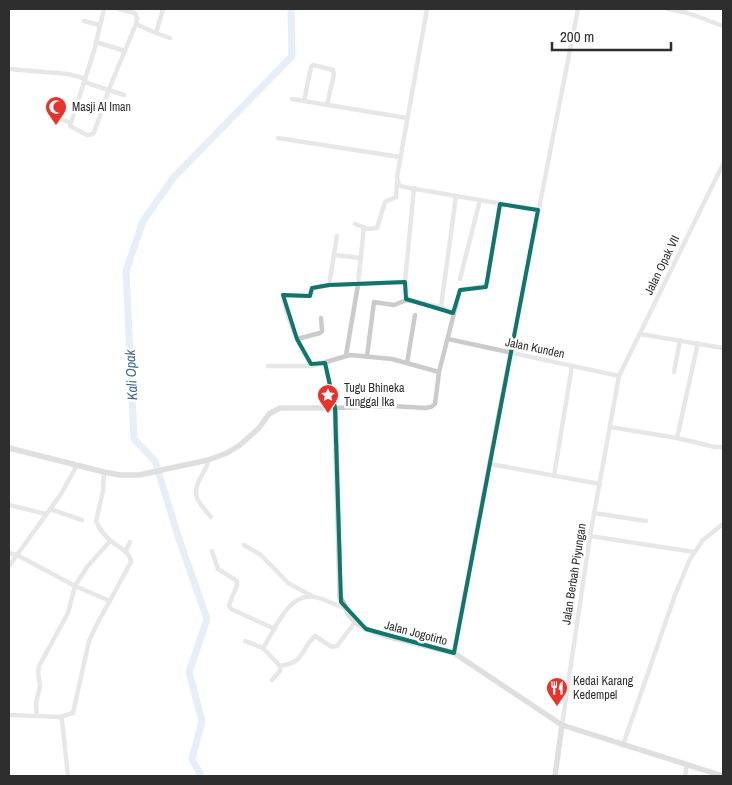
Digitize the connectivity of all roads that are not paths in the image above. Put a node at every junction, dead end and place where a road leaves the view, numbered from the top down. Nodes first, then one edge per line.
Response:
1 (104, 9) edge
2 (118, 9) edge
3 (163, 9) edge
4 (427, 9) edge
5 (578, 9) edge
6 (668, 9) edge
7 (681, 10) edge
8 (84, 21) dead end
9 (136, 24) junction
10 (99, 25) junction
11 (723, 26) edge
12 (156, 33) junction
13 (170, 38) dead end
14 (96, 42) junction
15 (125, 51) junction
16 (9, 69) edge
17 (84, 80) junction
18 (109, 90) junction
19 (124, 95) dead end
20 (292, 99) dead end
21 (304, 101) junction
22 (327, 105) junction
23 (55, 117) dead end
24 (407, 118) junction
25 (71, 123) junction
26 (278, 138) dead end
27 (400, 157) junction
28 (723, 164) edge
29 (397, 183) junction
30 (414, 188) junction
31 (456, 196) junction
32 (480, 200) junction
33 (500, 204) junction
34 (538, 210) junction
35 (355, 224) dead end
36 (364, 227) junction
37 (337, 236) dead end
38 (334, 255) junction
39 (361, 258) junction
40 (460, 279) dead end
41 (405, 282) junction
42 (330, 285) junction
43 (358, 285) junction
44 (407, 300) junction
45 (441, 307) junction
46 (453, 314) junction
47 (415, 315) dead end
48 (321, 318) dead end
49 (640, 334) junction
50 (297, 339) junction
51 (448, 339) junction
52 (680, 340) junction
53 (698, 343) junction
54 (723, 348) edge
55 (511, 354) junction
56 (346, 355) junction
57 (367, 356) junction
58 (325, 363) junction
59 (407, 363) junction
60 (268, 366) dead end
61 (312, 366) junction
62 (572, 366) junction
63 (439, 372) junction
64 (674, 372) dead end
65 (619, 376) junction
66 (335, 408) junction
67 (610, 427) junction
68 (677, 438) junction
69 (723, 447) edge
70 (9, 448) edge
71 (208, 460) junction
72 (490, 464) junction
73 (76, 465) junction
74 (104, 472) junction
75 (554, 476) junction
76 (600, 484) junction
77 (9, 505) edge
78 (50, 509) junction
79 (594, 512) junction
80 (46, 514) junction
81 (212, 517) dead end
82 (82, 520) dead end
83 (646, 521) dead end
84 (723, 524) edge
85 (590, 536) junction
86 (110, 540) junction
87 (130, 542) dead end
88 (244, 545) dead end
89 (212, 551) dead end
90 (126, 552) junction
91 (694, 552) junction
92 (9, 553) edge
93 (17, 555) junction
94 (9, 566) edge
95 (75, 586) junction
96 (313, 596) junction
97 (340, 598) junction
98 (110, 600) junction
99 (330, 602) junction
100 (345, 608) junction
101 (355, 622) junction
102 (275, 629) junction
103 (245, 641) dead end
104 (263, 648) junction
105 (454, 653) junction
106 (280, 666) junction
107 (272, 680) dead end
108 (9, 715) edge
109 (37, 716) junction
110 (60, 717) junction
111 (562, 725) junction
112 (623, 745) junction
113 (687, 765) junction
114 (68, 776) edge
115 (555, 776) edge
116 (685, 776) edge
117 (723, 776) edge

1 - 10 street
2 - 9 street
3 - 12 street
4 - 24 street
5 - 34 street
6 - 7 street
7 - 11 street
8 - 10 street
9 - 12 street
9 - 15 street
10 - 14 street
12 - 13 street
14 - 15 street
14 - 17 street
15 - 18 street
16 - 17 street
17 - 18 street
17 - 25 street
18 - 19 street
18 - 25 street
20 - 21 street
21 - 22 street
21 - 22 street
22 - 24 street
23 - 25 street
24 - 27 street
26 - 27 street
27 - 29 street
28 - 49 street, Jalan Opak VII
29 - 30 street
29 - 36 street
30 - 31 street
30 - 41 street
31 - 32 street
31 - 45 street
32 - 33 street
32 - 40 street
33 - 34 street
33 - 46 street
34 - 55 street
35 - 36 street
36 - 39 street
37 - 38 street
38 - 39 street
38 - 42 street
39 - 43 street
41 - 43 street
41 - 44 street
42 - 43 street
42 - 50 street
43 - 56 street
44 - 45 street
44 - 57 street
45 - 46 street
46 - 51 street
47 - 59 street
48 - 50 street
49 - 52 street
49 - 65 street, Jalan Opak VII
50 - 61 street
51 - 55 street, Jalan Kunden
51 - 63 street
52 - 53 street
52 - 64 street
53 - 54 street
53 - 68 street
55 - 62 street, Jalan Kunden
55 - 72 street
56 - 57 street
56 - 58 street
57 - 59 street
58 - 61 street
58 - 66 street
59 - 63 street
60 - 61 street
62 - 65 street, Jalan Kunden
62 - 75 street
63 - 66 street
65 - 67 street, Jalan Berbah Piyungan
66 - 71 street
66 - 97 street, Jalan Jogotirto
67 - 68 street
67 - 76 street, Jalan Berbah Piyungan
68 - 69 street
70 - 73 street
71 - 74 street
71 - 81 street
72 - 75 street
72 - 105 street
73 - 74 street
73 - 78 street
74 - 86 street
75 - 76 street
76 - 79 street, Jalan Berbah Piyungan
77 - 80 street
78 - 80 street
78 - 82 street
79 - 83 street
79 - 85 street, Jalan Berbah Piyungan
80 - 93 street
84 - 91 street
85 - 91 street
85 - 111 street, Jalan Berbah Piyungan
86 - 90 street
86 - 95 street
87 - 90 street
88 - 96 street
89 - 102 street
90 - 98 street
91 - 112 street
92 - 93 street
93 - 94 street
93 - 95 street
95 - 98 street
95 - 109 street
96 - 99 street
96 - 102 street
97 - 99 street
97 - 100 street, Jalan Jogotirto
98 - 110 street
99 - 100 street
100 - 101 street, Jalan Jogotirto
101 - 105 street, Jalan Jogotirto
101 - 106 street
102 - 104 street
103 - 104 street
104 - 106 street
105 - 111 street, Jalan Jogotirto
106 - 107 street
108 - 109 street
109 - 110 street
110 - 114 street
111 - 112 street, Jalan Jogotirto
111 - 115 street, Jalan Berbah Piyungan
112 - 113 street, Jalan Jogotirto
113 - 116 street
113 - 117 street, Jalan Jogotirto

